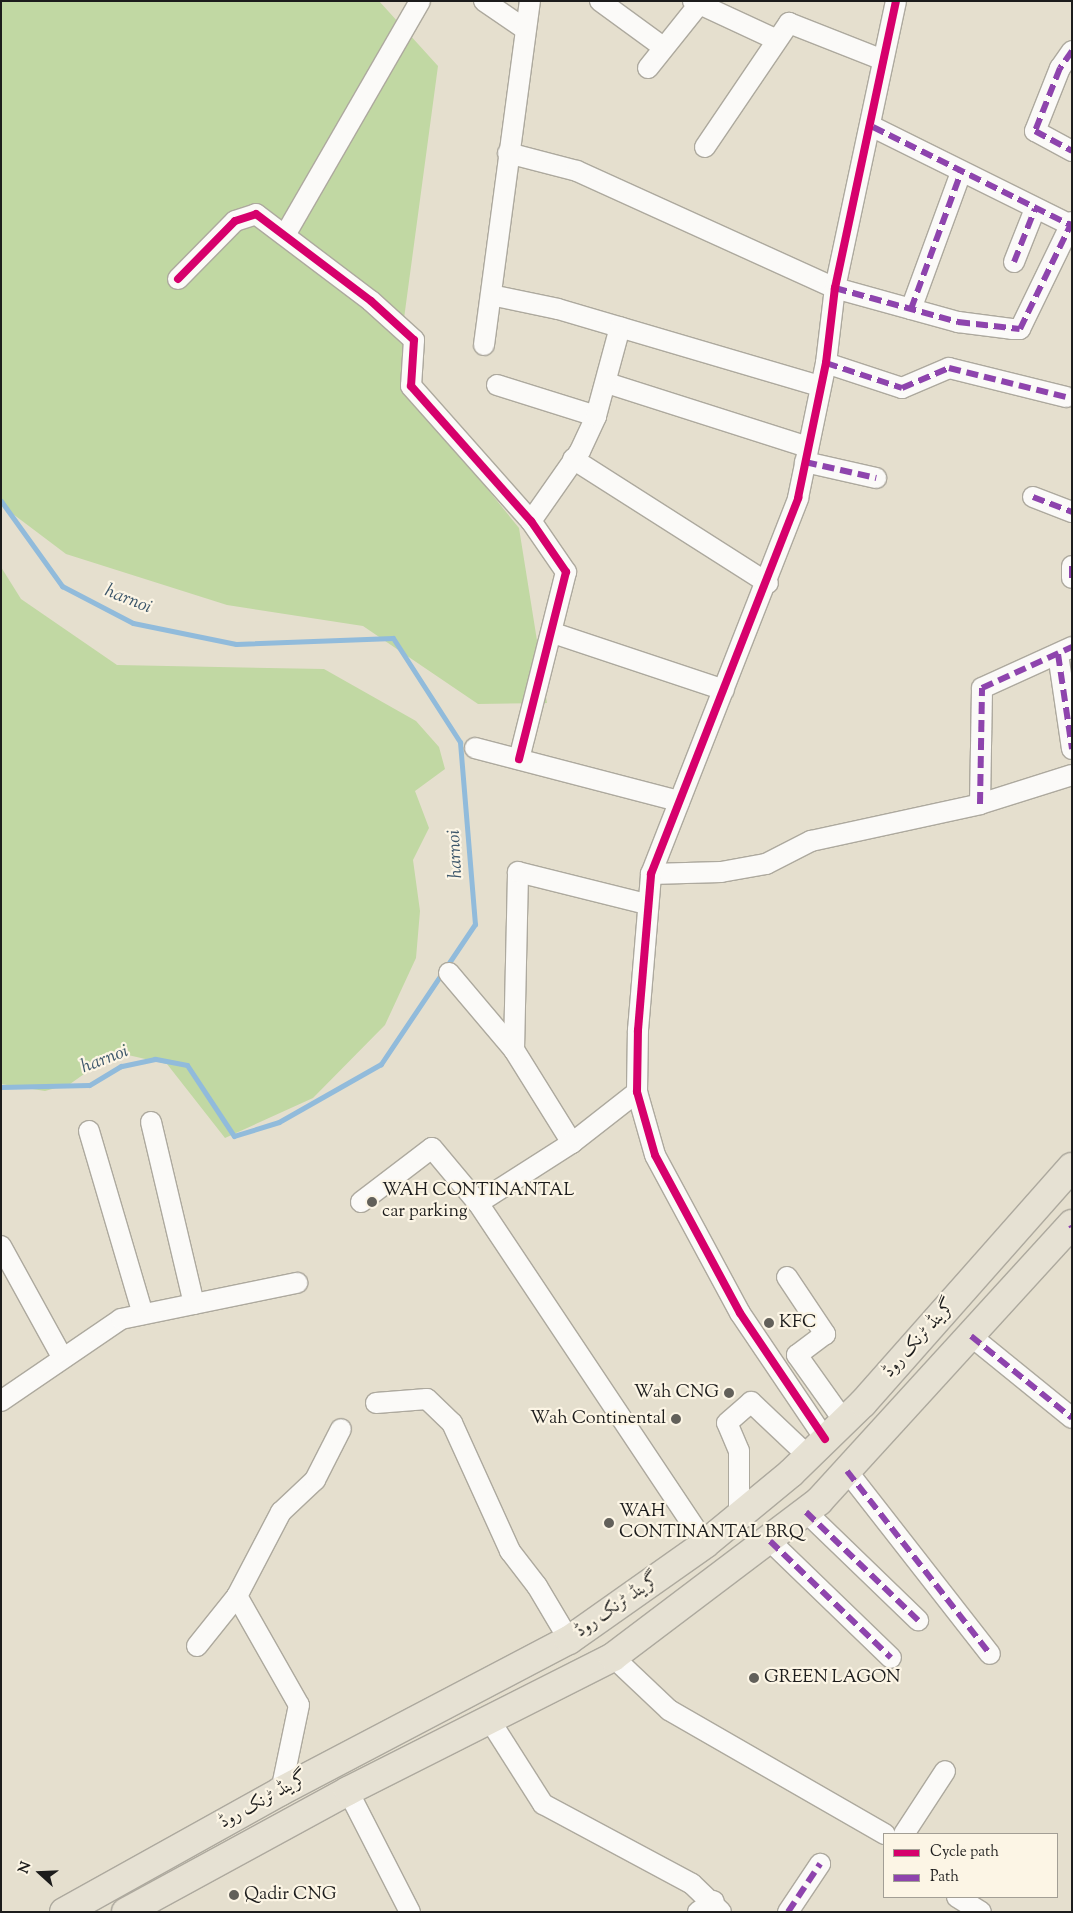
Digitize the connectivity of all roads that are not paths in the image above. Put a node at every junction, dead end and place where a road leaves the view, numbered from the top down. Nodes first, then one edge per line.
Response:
1 (420, 1) edge
2 (484, 1) edge
3 (530, 1) edge
4 (600, 1) edge
5 (896, 1) edge
6 (696, 3) edge
7 (525, 29) junction
8 (774, 38) junction
9 (663, 47) junction
10 (1072, 51) edge
11 (882, 60) junction
12 (648, 68) dead end
13 (873, 127) junction
14 (705, 147) dead end
15 (1072, 151) edge
16 (508, 153) junction
17 (961, 172) junction
18 (1035, 209) junction
19 (1071, 223) edge
20 (285, 234) junction
21 (1014, 262) dead end
22 (178, 279) dead end
23 (835, 288) junction
24 (490, 295) junction
25 (911, 309) junction
26 (620, 327) junction
27 (484, 345) dead end
28 (826, 363) junction
29 (607, 383) junction
30 (497, 385) dead end
31 (820, 386) junction
32 (1066, 397) dead end
33 (596, 416) junction
34 (806, 455) junction
35 (573, 459) junction
36 (876, 478) dead end
37 (1033, 497) dead end
38 (1072, 512) edge
39 (531, 521) junction
40 (1072, 566) edge
41 (1072, 578) edge
42 (768, 583) junction
43 (553, 633) junction
44 (1065, 651) edge
45 (724, 690) junction
46 (475, 748) dead end
47 (1072, 749) edge
48 (519, 759) junction
49 (1072, 775) edge
50 (679, 801) junction
51 (980, 804) junction
52 (651, 874) junction
53 (646, 904) junction
54 (449, 973) dead end
55 (514, 1050) junction
56 (637, 1092) junction
57 (152, 1122) dead end
58 (89, 1131) dead end
59 (572, 1143) junction
60 (1072, 1167) edge
61 (361, 1202) dead end
62 (478, 1203) junction
63 (1071, 1226) edge
64 (1, 1246) edge
65 (787, 1276) dead end
66 (297, 1283) dead end
67 (194, 1304) junction
68 (143, 1314) junction
69 (971, 1336) junction
70 (62, 1357) junction
71 (1, 1400) edge
72 (376, 1403) dead end
73 (1072, 1418) edge
74 (844, 1421) junction
75 (341, 1429) dead end
76 (808, 1456) junction
77 (846, 1471) junction
78 (812, 1506) junction
79 (739, 1516) junction
80 (770, 1541) junction
81 (705, 1544) junction
82 (237, 1596) junction
83 (918, 1620) dead end
84 (569, 1640) junction
85 (197, 1646) dead end
86 (990, 1654) dead end
87 (613, 1657) junction
88 (891, 1658) dead end
89 (489, 1719) junction
90 (945, 1771) dead end
91 (281, 1790) junction
92 (348, 1791) junction
93 (883, 1833) edge
94 (905, 1833) edge
95 (820, 1864) dead end
96 (959, 1898) edge
97 (403, 1908) edge
98 (711, 1908) edge
99 (64, 1912) edge
100 (126, 1912) edge
101 (788, 1912) edge
102 (981, 1912) edge

1 - 20 street
2 - 7 street
3 - 7 street
4 - 9 street
5 - 11 street
6 - 8 street
6 - 9 street
7 - 16 street
8 - 11 street
8 - 14 street
9 - 12 street
10 - 15 street
11 - 13 street
13 - 17 street
13 - 23 street
16 - 23 street
16 - 24 street
17 - 18 street
17 - 25 street
18 - 19 street
18 - 21 street
19 - 25 street
20 - 22 street
20 - 39 street
23 - 25 street
23 - 28 street
24 - 26 street
24 - 27 street
26 - 29 street
26 - 31 street
28 - 31 street
28 - 32 street
29 - 33 street
29 - 34 street
30 - 33 street
31 - 34 street
33 - 35 street
34 - 36 street
34 - 42 street
35 - 39 street
35 - 42 street
37 - 38 street
39 - 43 street
40 - 41 street
42 - 45 street
43 - 45 street
43 - 48 street
44 - 47 street
44 - 51 street
45 - 50 street
46 - 48 street
48 - 50 street
49 - 51 street
50 - 52 street
51 - 52 street
52 - 53 street
53 - 55 street
53 - 56 street
54 - 55 street
55 - 59 street
56 - 59 street
56 - 76 street
57 - 67 street
58 - 68 street
59 - 62 street
60 - 74 highway, گرینڈ ٹرنک روڈ
61 - 62 street
62 - 81 street
63 - 69 highway, گرینڈ ٹرنک روڈ
64 - 70 street
65 - 74 street
66 - 67 street
67 - 68 street
68 - 70 street
69 - 73 street
69 - 77 highway, گرینڈ ٹرنک روڈ
70 - 71 street
72 - 84 street
74 - 76 highway, گرینڈ ٹرنک روڈ
75 - 82 street
76 - 78 highway
76 - 79 highway, گرینڈ ٹرنک روڈ
76 - 79 street
77 - 78 highway, گرینڈ ٹرنک روڈ
77 - 86 street
78 - 80 highway, گرینڈ ٹرنک روڈ
78 - 83 street
79 - 81 highway, گرینڈ ٹرنک روڈ
80 - 87 highway, گرینڈ ٹرنک روڈ
80 - 88 street
81 - 84 highway, گرینڈ ٹرنک روڈ
82 - 85 street
82 - 91 street
84 - 91 highway, گرینڈ ٹرنک روڈ
87 - 89 highway, گرینڈ ٹرنک روڈ
87 - 93 street
89 - 92 highway, گرینڈ ٹرنک روڈ
89 - 98 street
90 - 94 street
91 - 99 highway, گرینڈ ٹرنک روڈ
92 - 97 street
92 - 100 highway, گرینڈ ٹرنک روڈ
95 - 101 street
96 - 102 street

